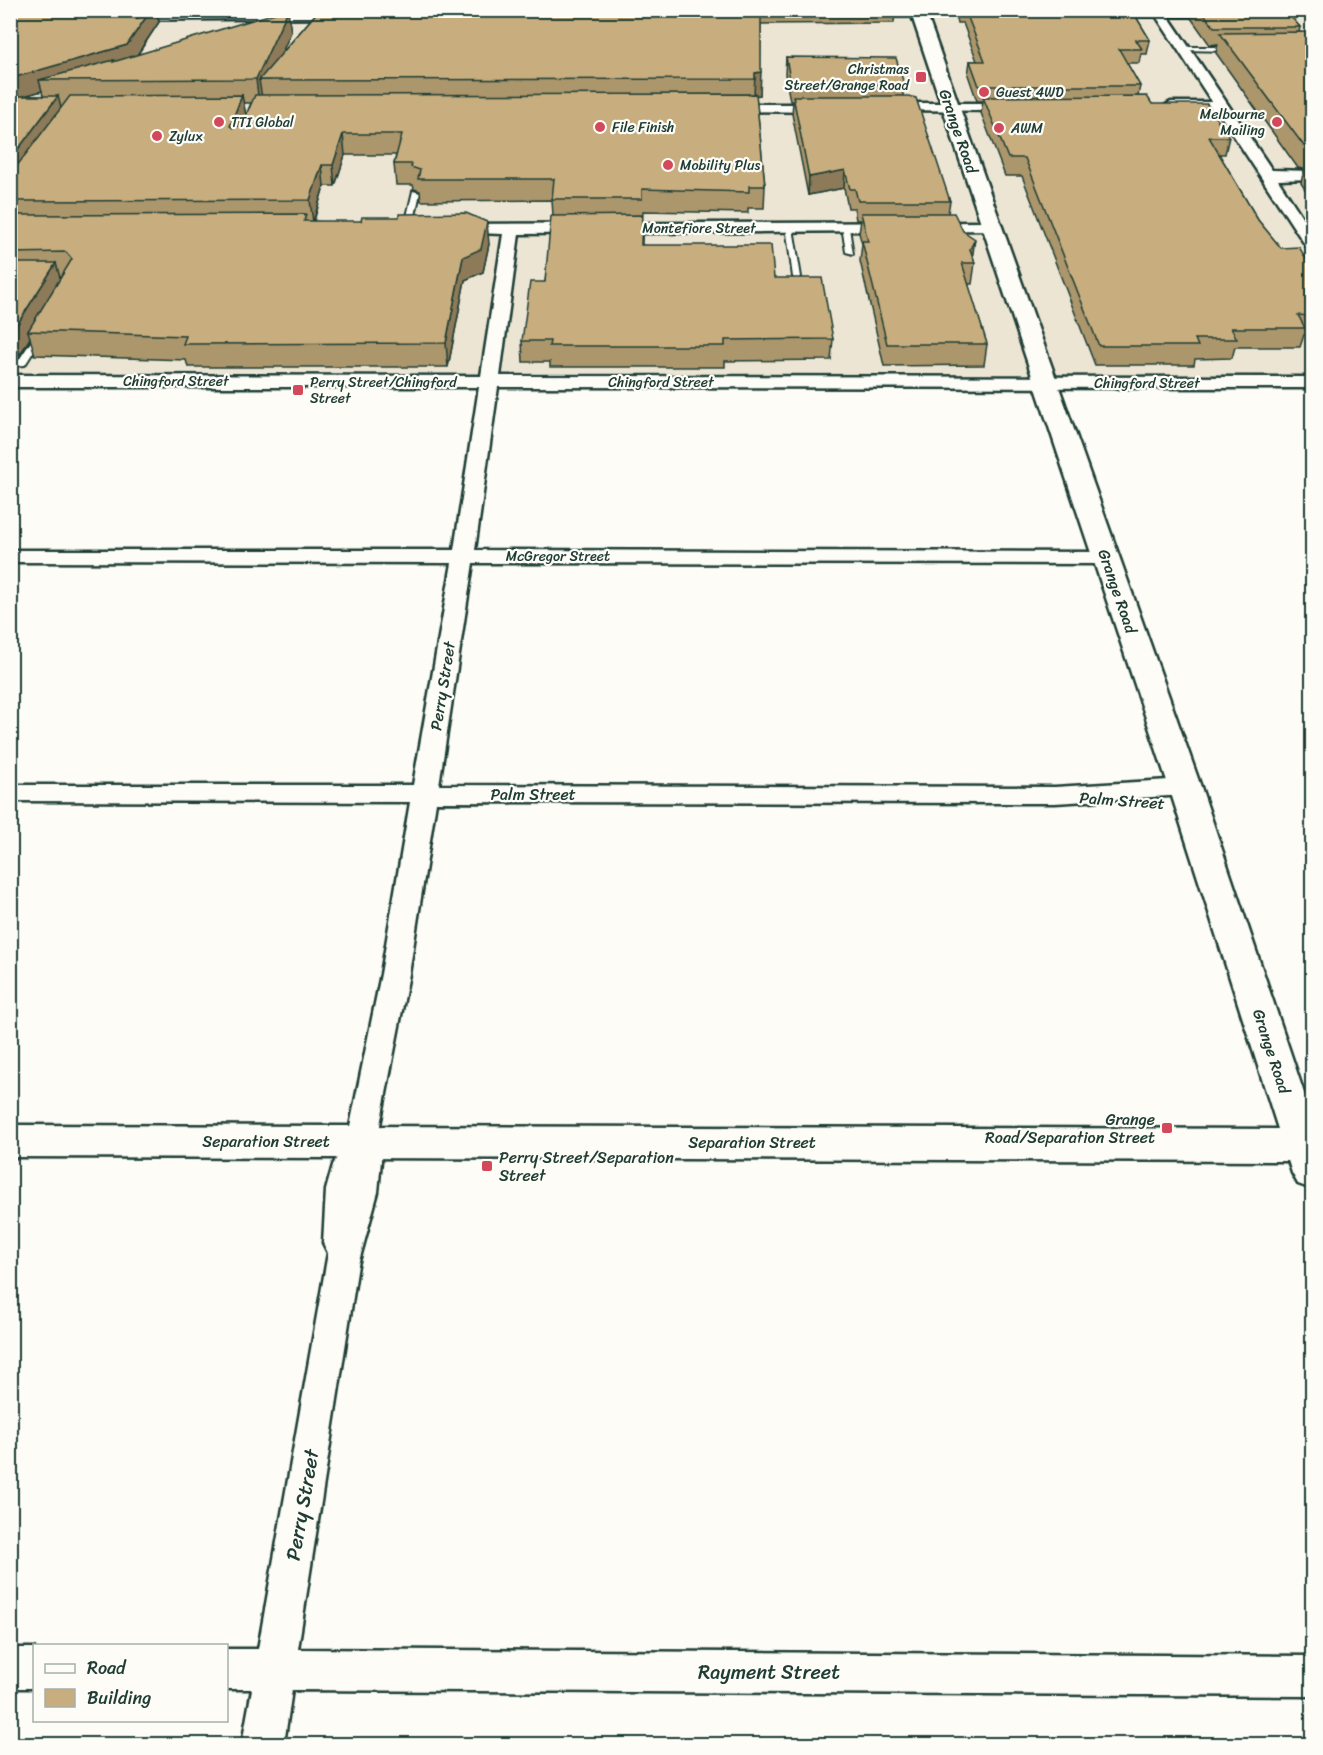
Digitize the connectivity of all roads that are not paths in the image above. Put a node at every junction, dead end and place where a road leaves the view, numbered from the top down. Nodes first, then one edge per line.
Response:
1 (917, 11) edge
2 (1011, 11) edge
3 (1159, 11) edge
4 (1079, 12) edge
5 (1238, 12) edge
6 (287, 13) edge
7 (846, 13) dead end
8 (363, 15) edge
9 (80, 16) edge
10 (254, 29) edge
11 (1182, 49) junction
12 (1243, 49) edge
13 (1159, 106) edge
14 (1221, 106) junction
15 (950, 107) junction
16 (1039, 107) edge
17 (704, 108) edge
18 (846, 108) edge
19 (869, 108) edge
20 (1312, 175) edge
21 (1266, 176) junction
22 (416, 193) edge
23 (992, 227) junction
24 (512, 228) junction
25 (789, 228) junction
26 (845, 228) junction
27 (414, 229) joint
28 (1312, 243) edge
29 (850, 252) dead end
30 (797, 277) edge
31 (44, 327) edge
32 (10, 363) edge
33 (10, 381) edge
34 (490, 382) junction
35 (1045, 383) junction
36 (1312, 383) edge
37 (464, 555) junction
38 (10, 556) edge
39 (1106, 558) junction
40 (10, 793) edge
41 (425, 794) junction
42 (1187, 796) junction
43 (362, 1141) junction
44 (10, 1142) edge
45 (1309, 1154) edge
46 (10, 1668) edge
47 (33, 1668) edge
48 (228, 1669) edge
49 (276, 1670) junction
50 (1312, 1676) edge
51 (263, 1744) edge

1 - 2 street
1 - 7 street
1 - 15 main road, Grange Road
3 - 4 street
3 - 5 street
3 - 11 street
6 - 8 street
6 - 9 street
6 - 10 street
11 - 12 lane
11 - 14 street
13 - 14 street
14 - 21 street
15 - 16 street
15 - 19 street
15 - 23 main road, Grange Road
17 - 18 street
20 - 21 street
21 - 28 street
22 - 27 lane
23 - 26 street, Montefiore Street
23 - 35 main road, Grange Road
24 - 25 street, Montefiore Street
24 - 27 street, Montefiore Street
24 - 34 street, Perry Street
25 - 26 street, Montefiore Street
25 - 30 lane
26 - 29 lane
31 - 32 lane
33 - 34 street, Chingford Street
34 - 35 street, Chingford Street
34 - 37 street, Perry Street
35 - 36 street, Chingford Street
35 - 39 main road, Grange Road
37 - 38 street, McGregor Street
37 - 39 street, McGregor Street
37 - 41 street, Perry Street
39 - 42 main road, Grange Road
40 - 41 street, Palm Street
41 - 42 street, Palm Street
41 - 43 street, Perry Street
42 - 45 main road, Grange Road
43 - 44 main road, Separation Street
43 - 45 main road, Separation Street
43 - 49 street, Perry Street
46 - 47 street
48 - 49 street, Rayment Street
49 - 50 street, Rayment Street
49 - 51 street, Perry Street

